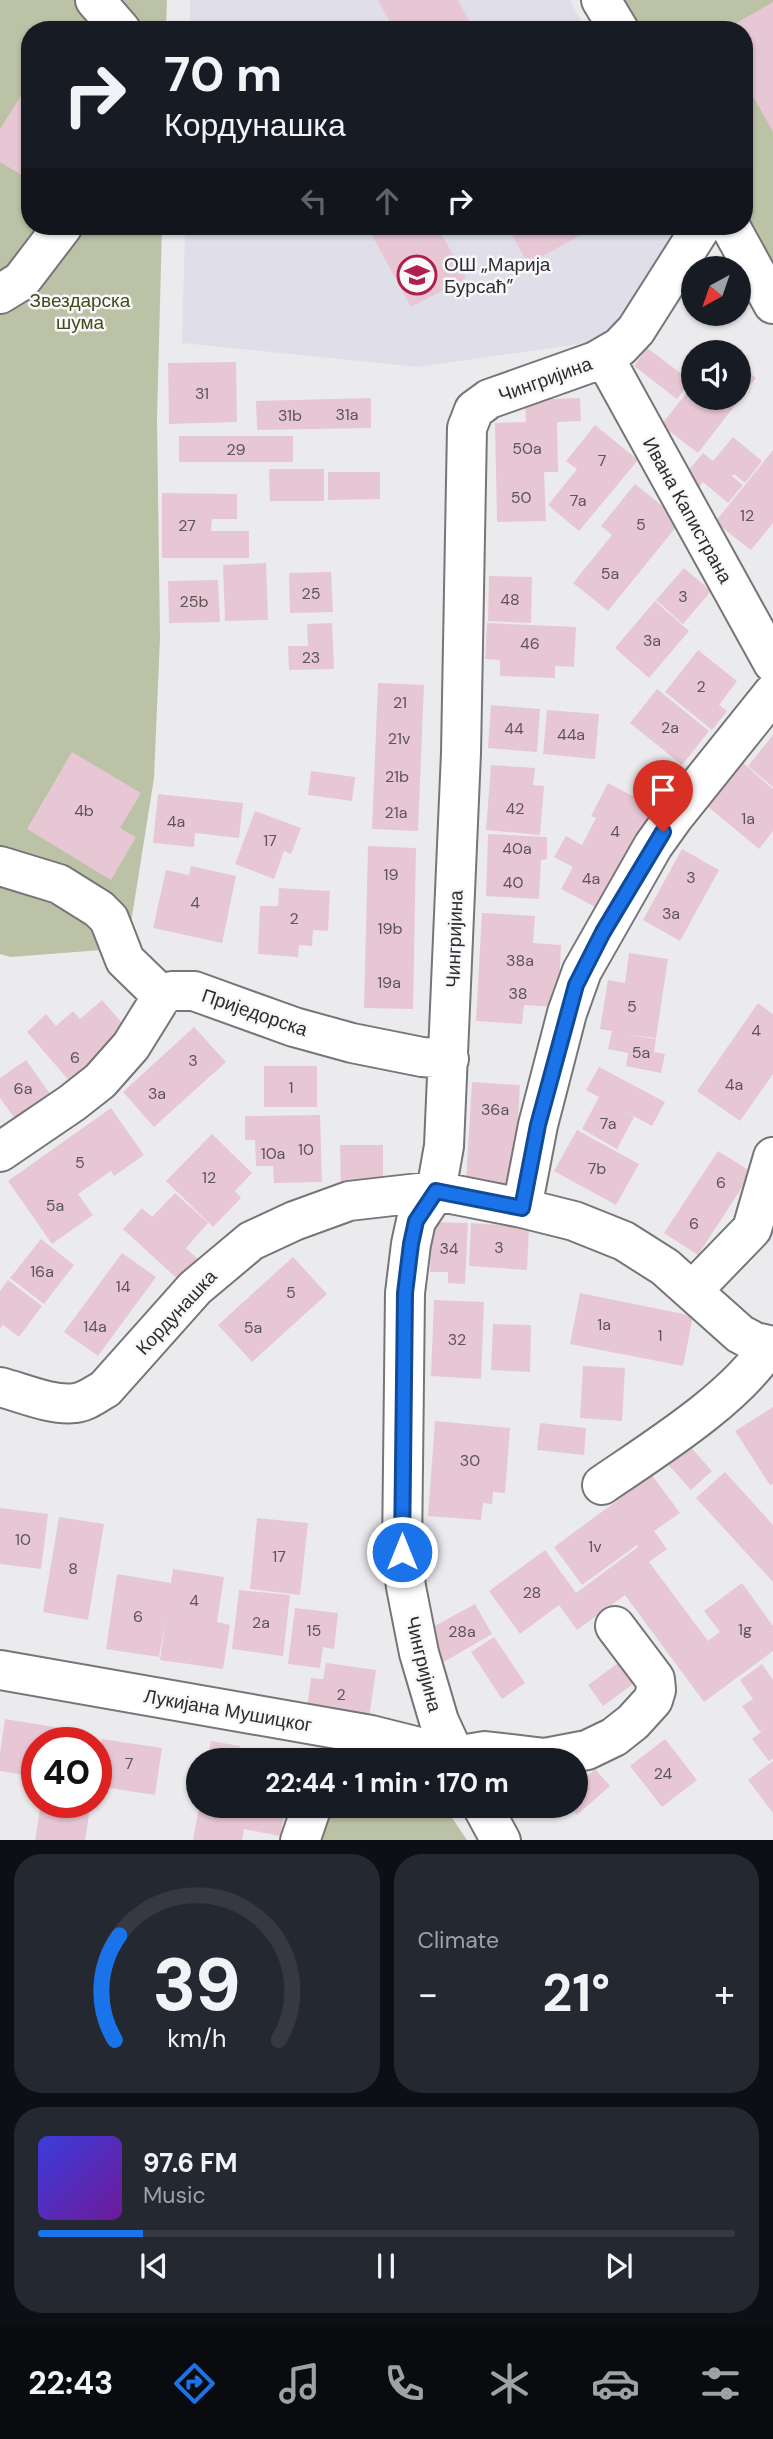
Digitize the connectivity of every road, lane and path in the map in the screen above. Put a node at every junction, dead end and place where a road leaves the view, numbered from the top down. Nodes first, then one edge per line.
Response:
1 (95, 0) edge
2 (601, 0) edge
3 (113, 21) edge
4 (613, 21) edge
5 (56, 235) edge
6 (696, 235) edge
7 (735, 235) edge
8 (0, 294) edge
9 (773, 304) edge
10 (604, 357) junction
11 (773, 663) edge
12 (773, 693) edge
13 (0, 866) edge
14 (162, 996) junction
15 (449, 1059) junction
16 (0, 1152) edge
17 (773, 1157) edge
18 (436, 1191) junction
19 (522, 1208) junction
20 (693, 1290) junction
21 (771, 1346) edge
22 (0, 1387) edge
23 (601, 1485) dead end
24 (615, 1626) dead end
25 (0, 1670) edge
26 (371, 1735) junction
27 (352, 1748) edge
28 (419, 1748) edge
29 (451, 1748) edge
30 (588, 1748) edge
31 (308, 1818) edge
32 (488, 1818) edge
33 (300, 1840) edge
34 (500, 1840) edge

1 - 3 street
2 - 4 street
5 - 8 street
6 - 10 street, Чингријина
7 - 9 street
10 - 11 street, Ивана Капистрана
10 - 15 street, Чингријина
12 - 19 street
13 - 14 street
14 - 15 street, Приједорска
14 - 16 street
15 - 18 street, Чингријина
17 - 20 street
18 - 19 street, Кордунашка
18 - 22 street, Кордунашка
18 - 29 street, Чингријина
19 - 20 street, Кордунашка
20 - 21 street, Кордунашка
21 - 23 street
24 - 30 street
25 - 26 street, Лукијана Мушицког
26 - 27 street
26 - 28 street, Лукијана Мушицког
31 - 33 street
32 - 34 street

